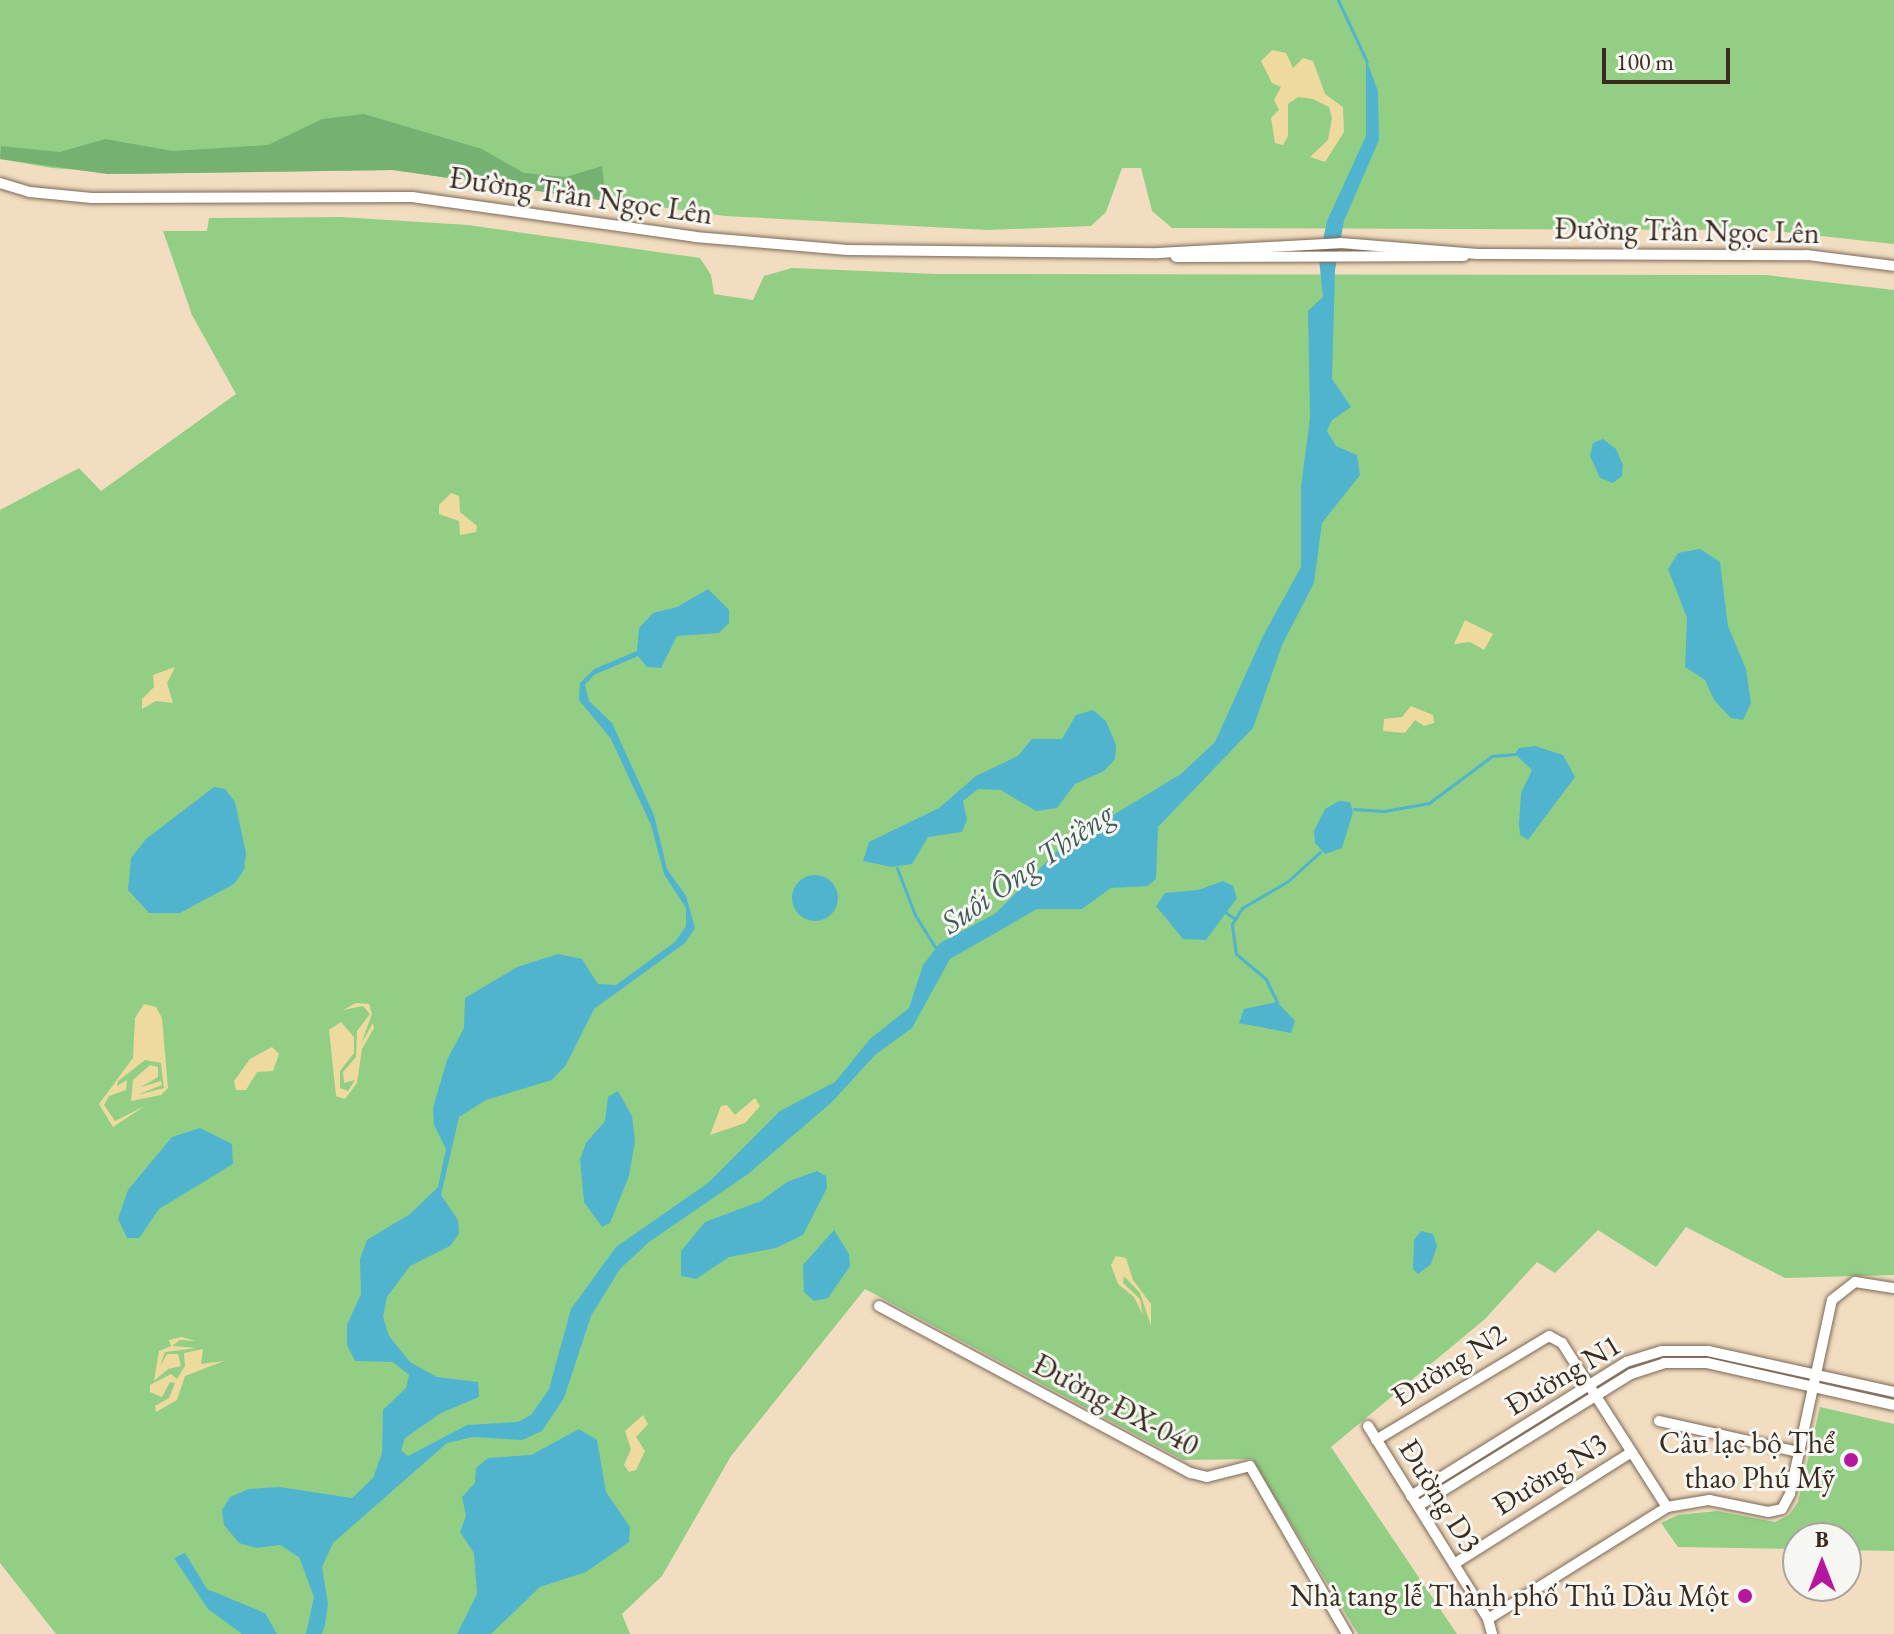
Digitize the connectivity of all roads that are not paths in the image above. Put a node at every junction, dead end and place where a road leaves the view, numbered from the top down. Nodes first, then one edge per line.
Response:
1 (0, 183) edge
2 (1158, 253) junction
3 (1478, 254) junction
4 (1894, 266) edge
5 (1894, 1288) edge
6 (879, 1306) dead end
7 (1815, 1375) junction
8 (1589, 1385) junction
9 (1813, 1387) junction
10 (1894, 1392) edge
11 (1596, 1396) junction
12 (1894, 1405) edge
13 (1659, 1421) dead end
14 (1368, 1426) dead end
15 (1376, 1440) junction
16 (1632, 1452) junction
17 (1799, 1452) junction
18 (1411, 1496) junction
19 (1418, 1506) junction
20 (1667, 1507) junction
21 (1454, 1564) junction
22 (1488, 1619) junction
23 (1347, 1634) edge
24 (1492, 1634) edge

1 - 2 street, Đường Trần Ngọc Lên
2 - 3 street, Đường Trần Ngọc Lên
2 - 3 street, Đường Trần Ngọc Lên
3 - 4 street, Đường Trần Ngọc Lên
5 - 7 street
6 - 23 street, Đường ĐX-040
7 - 8 street, Đường N1
7 - 9 street
7 - 10 street, Đường N1
8 - 11 street
8 - 15 street, Đường N2
8 - 18 street, Đường N1
9 - 11 street, Đường N1
9 - 12 street, Đường N1
9 - 17 street
11 - 16 street
11 - 19 street, Đường N1
13 - 17 street
14 - 15 street, Đường D3
15 - 18 street, Đường D3
16 - 20 street
16 - 21 street, Đường N3
17 - 20 street
18 - 19 street, Đường D3
19 - 21 street, Đường D3
20 - 22 street
21 - 22 street, Đường D3
22 - 24 street, Đường D3

